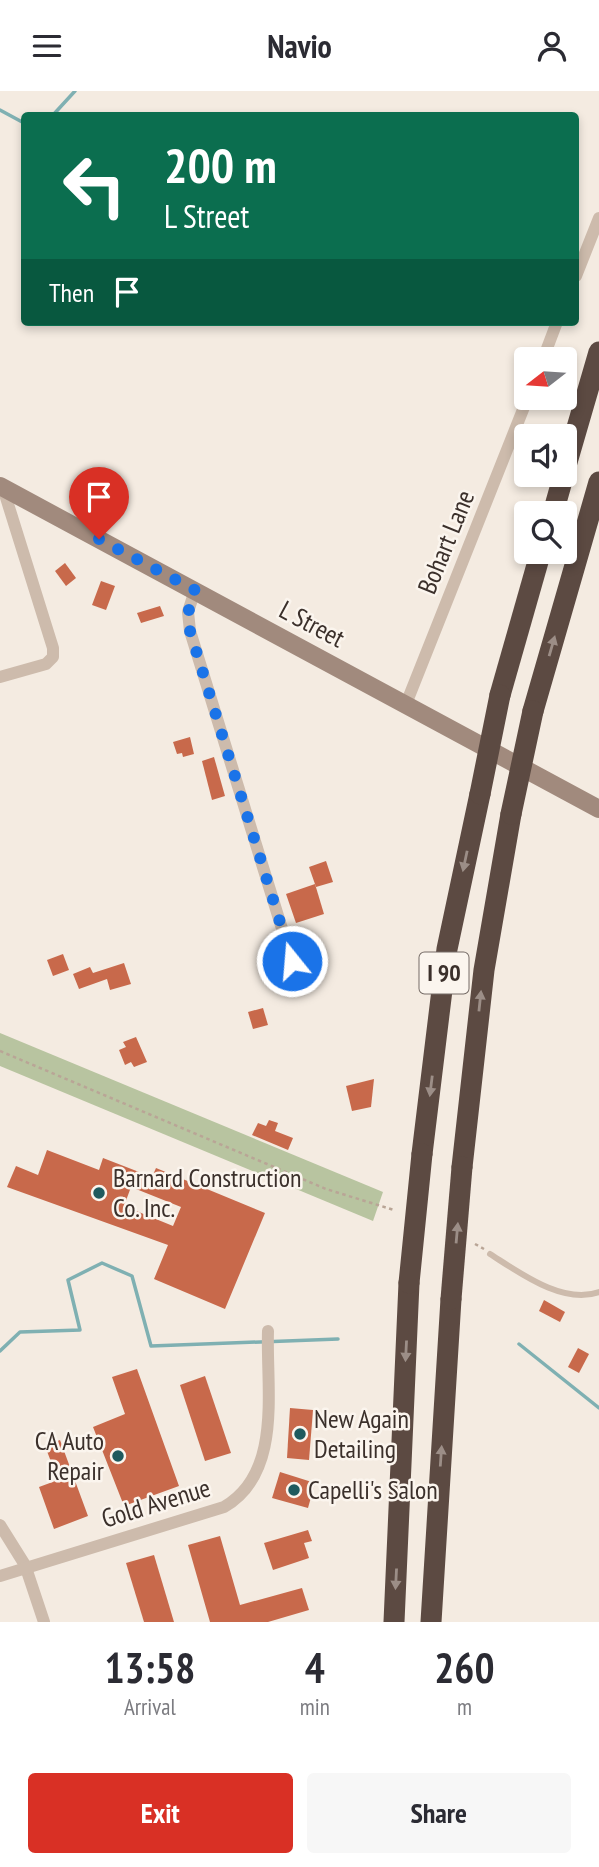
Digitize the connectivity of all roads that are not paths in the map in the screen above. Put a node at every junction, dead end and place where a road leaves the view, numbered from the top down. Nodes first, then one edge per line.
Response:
1 (599, 218) edge
2 (579, 268) edge
3 (556, 326) edge
4 (548, 347) edge
5 (599, 352) edge
6 (523, 410) edge
7 (577, 428) edge
8 (599, 482) edge
9 (2, 487) edge
10 (537, 564) edge
11 (195, 590) junction
12 (0, 677) edge
13 (406, 704) junction
14 (599, 809) edge
15 (292, 961) dead end
16 (490, 1254) dead end
17 (599, 1292) edge
18 (268, 1331) dead end
19 (0, 1525) edge
20 (26, 1567) junction
21 (0, 1576) edge
22 (44, 1622) edge
23 (394, 1622) edge
24 (430, 1622) edge

1 - 2 street
3 - 4 street
5 - 7 highway
6 - 13 street, Bohart Lane
24 -> 8 highway, I 90, bridge
9 - 11 street, L Street
9 - 12 street
10 -> 23 highway, I 90, bridge
11 - 13 street, L Street
11 - 15 street
13 - 14 street, L Street
16 - 17 lane
18 - 20 street, Gold Avenue
19 - 20 street
20 - 21 street, Gold Avenue
20 - 22 street

